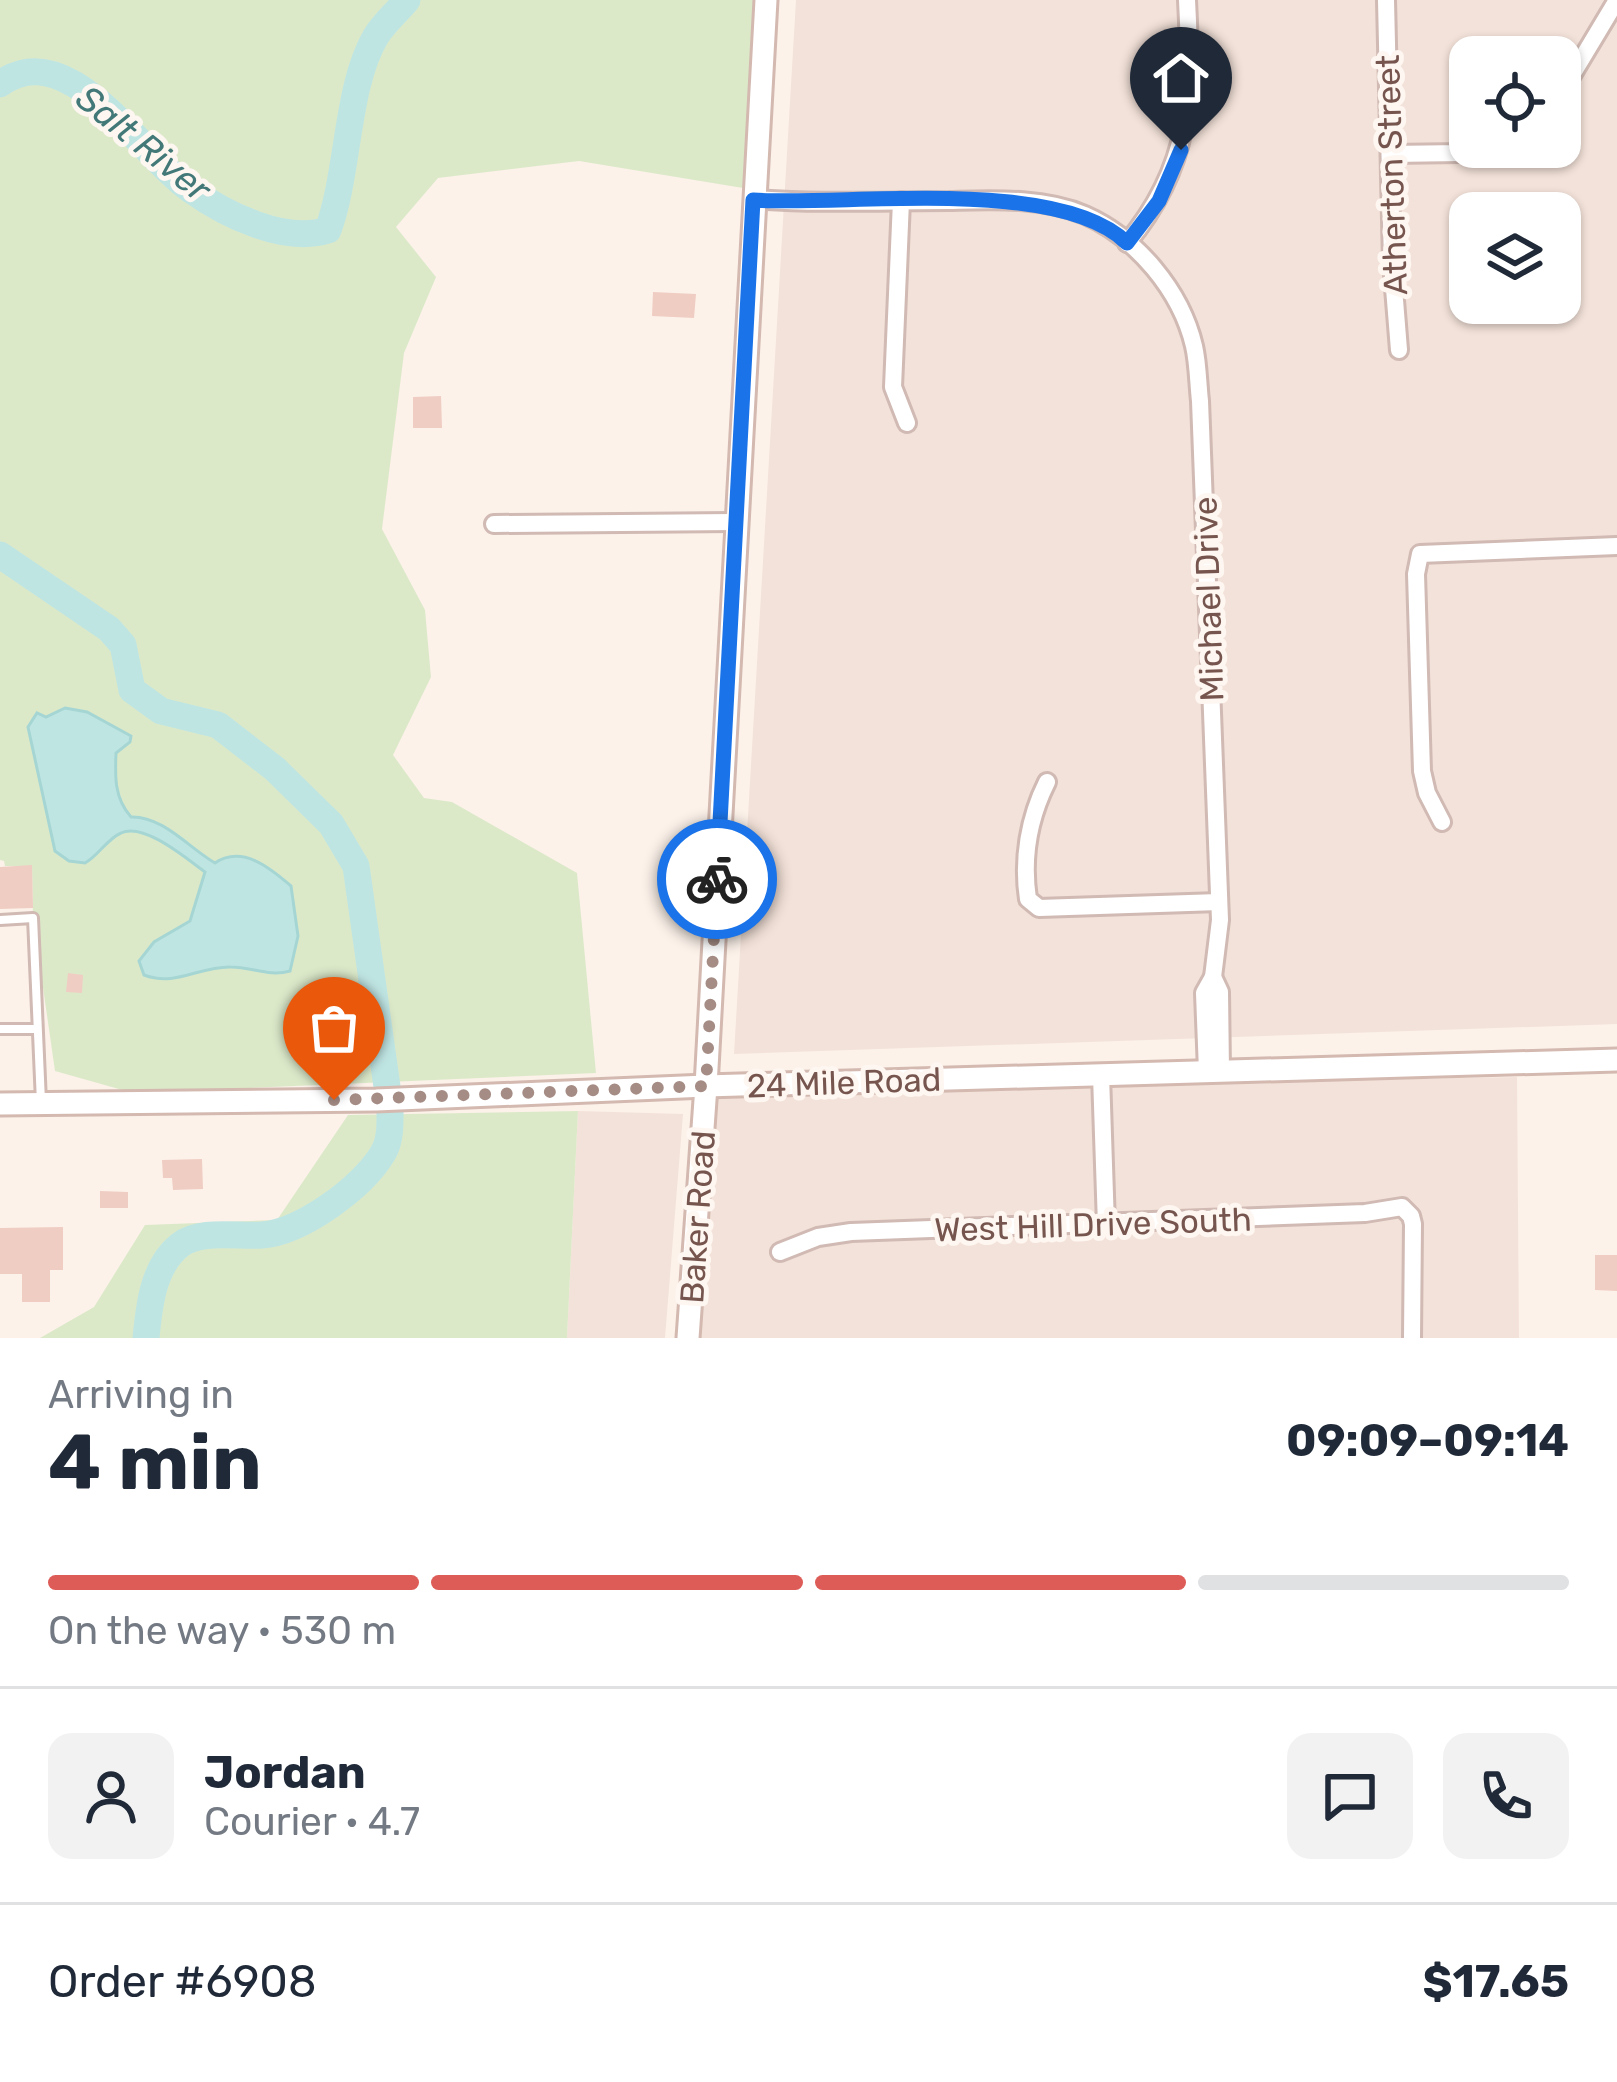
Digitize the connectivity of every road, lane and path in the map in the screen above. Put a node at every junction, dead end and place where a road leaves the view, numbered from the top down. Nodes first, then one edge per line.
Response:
1 (766, 0) edge
2 (1187, 0) edge
3 (1386, 0) edge
4 (1617, 0) edge
5 (1581, 60) edge
6 (1449, 153) edge
7 (1390, 154) junction
8 (753, 200) junction
9 (902, 201) junction
10 (1127, 243) junction
11 (1399, 350) dead end
12 (908, 423) dead end
13 (734, 522) junction
14 (494, 524) dead end
15 (1617, 547) edge
16 (1046, 782) dead end
17 (1442, 823) dead end
18 (1219, 902) junction
19 (0, 920) edge
20 (37, 1028) junction
21 (0, 1029) edge
22 (1617, 1060) edge
23 (1214, 1071) junction
24 (1101, 1075) junction
25 (706, 1086) junction
26 (41, 1103) junction
27 (0, 1104) edge
28 (1106, 1225) junction
29 (780, 1252) dead end
30 (688, 1338) edge
31 (1412, 1338) edge

1 - 8 street, Baker Road
2 - 10 street
3 - 7 street, Atherton Street
4 - 5 street
6 - 7 street
7 - 11 street, Atherton Street
8 - 9 street, Michael Drive
8 - 13 street, Baker Road
9 - 10 street, Michael Drive
9 - 12 street
10 - 18 street, Michael Drive
13 - 14 street
13 - 25 street, Baker Road
15 - 17 street
16 - 18 street
18 - 23 street, Michael Drive
19 - 20 lane
20 - 21 lane
20 - 26 lane
22 - 23 street, 24 Mile Road
23 - 24 street, 24 Mile Road
24 - 25 street, 24 Mile Road
24 - 28 street
25 - 26 street, 24 Mile Road
25 - 30 street, Baker Road
26 - 27 street, 24 Mile Road
28 - 29 street, West Hill Drive South
28 - 31 street, West Hill Drive South

